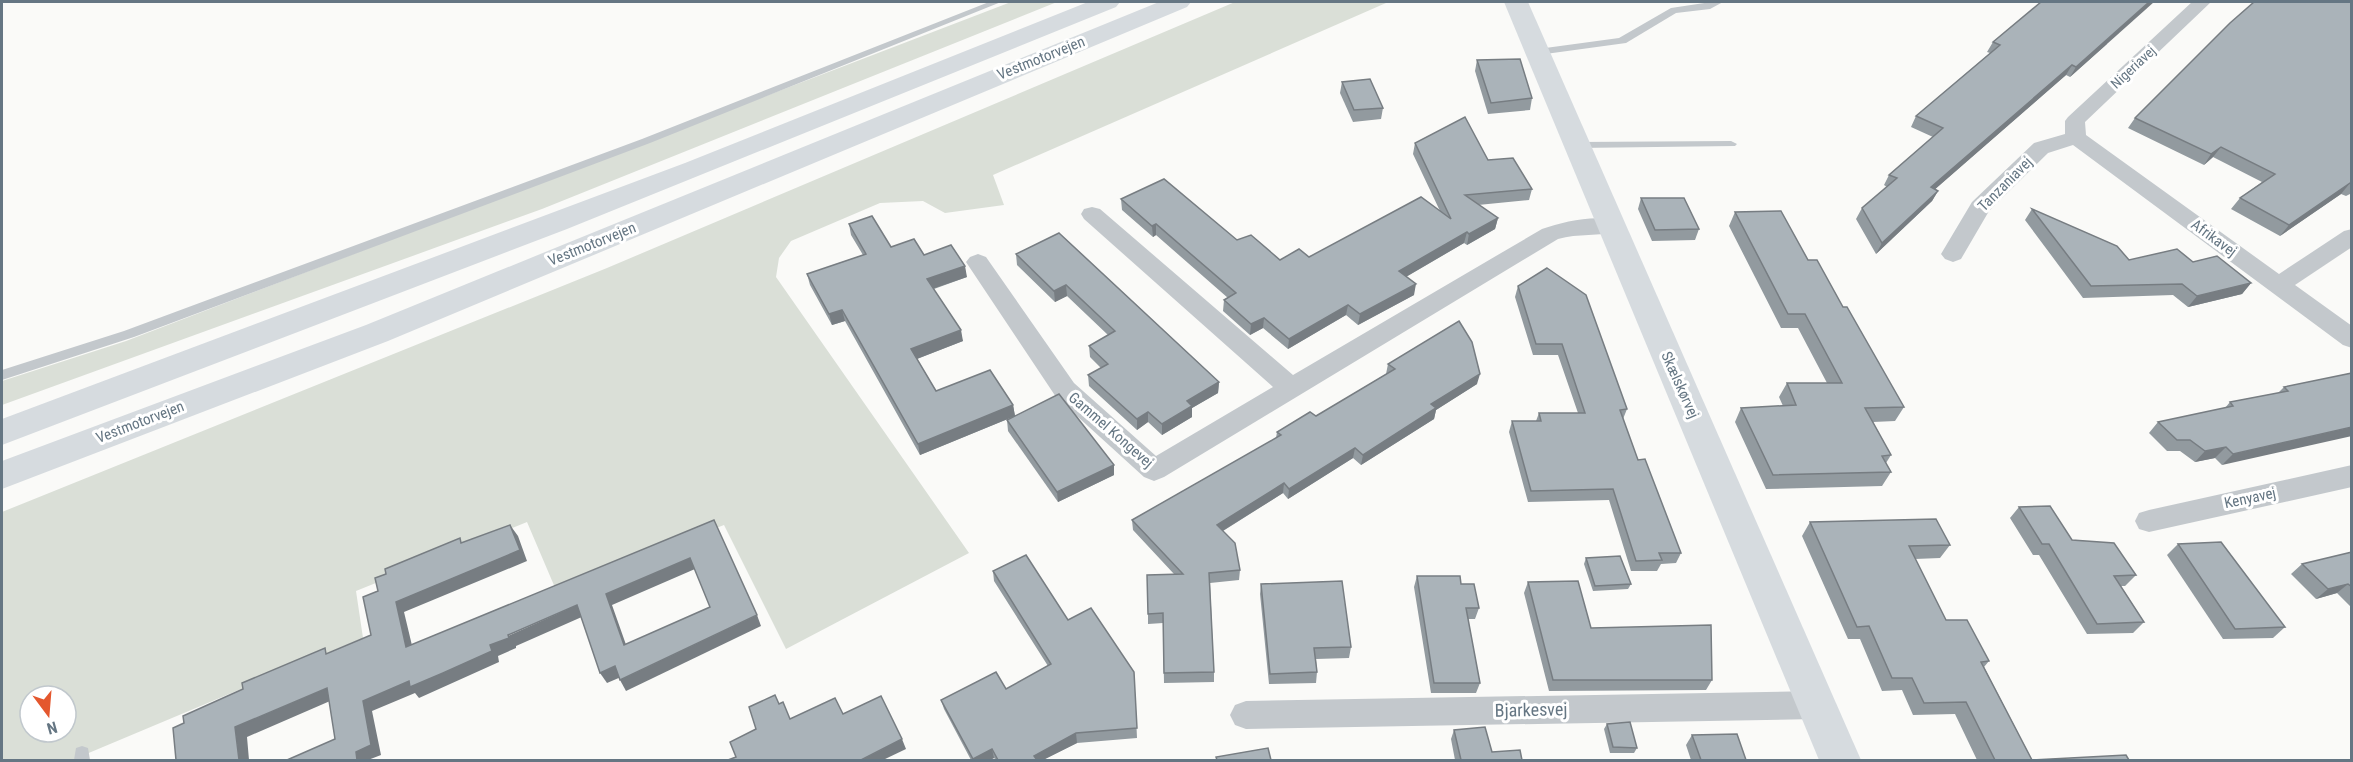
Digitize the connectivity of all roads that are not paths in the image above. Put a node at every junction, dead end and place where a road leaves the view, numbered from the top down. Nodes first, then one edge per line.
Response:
1 (996, 2) edge
2 (1108, 2) edge
3 (1179, 2) edge
4 (1718, 2) edge
5 (2202, 2) edge
6 (1518, 6) edge
7 (1538, 52) junction
8 (2076, 137) junction
9 (1731, 144) dead end
10 (1577, 145) junction
11 (1092, 214) dead end
12 (1611, 226) junction
13 (2352, 236) edge
14 (1953, 254) dead end
15 (978, 262) dead end
16 (2279, 285) junction
17 (2352, 339) edge
18 (2, 375) edge
19 (1292, 389) junction
20 (2, 432) edge
21 (2, 475) edge
22 (2352, 476) edge
23 (2149, 520) dead end
24 (1817, 705) junction
25 (1246, 715) dead end
26 (1840, 760) edge

1 - 18 lane
2 - 20 main road, Vestmotorvejen
3 - 21 main road, Vestmotorvejen
4 - 7 lane
5 - 8 street, Nigeriavej
6 - 7 main road, Skælskørvej
7 - 10 main road, Skælskørvej
8 - 14 street, Tanzaniavej
8 - 16 street, Afrikavej
9 - 10 lane
10 - 12 main road, Skælskørvej
11 - 19 street
12 - 19 street, Gammel Kongevej
12 - 24 main road, Skælskørvej
13 - 16 street
15 - 19 street, Gammel Kongevej
16 - 17 street, Afrikavej
22 - 23 street, Kenyavej
24 - 25 street, Bjarkesvej
24 - 26 main road, Skælskørvej

